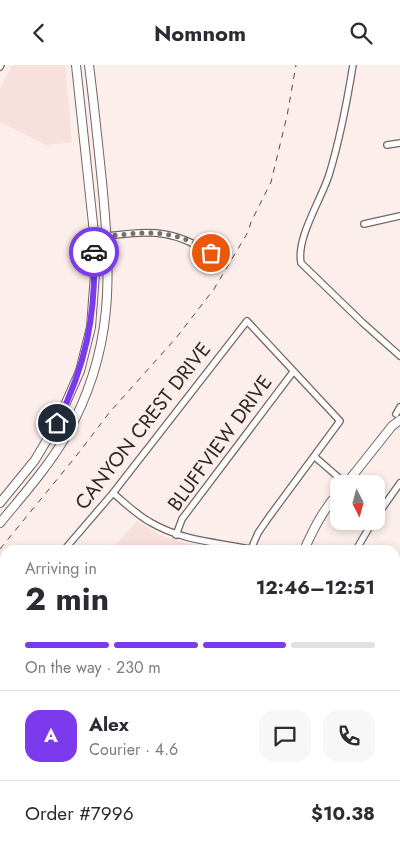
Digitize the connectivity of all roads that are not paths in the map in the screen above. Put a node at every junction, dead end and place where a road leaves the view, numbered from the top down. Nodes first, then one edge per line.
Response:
1 (76, 65) edge
2 (89, 65) edge
3 (353, 65) edge
4 (94, 101) junction
5 (80, 103) junction
6 (400, 143) edge
7 (387, 145) dead end
8 (400, 216) edge
9 (364, 224) dead end
10 (107, 236) junction
11 (94, 237) junction
12 (219, 258) dead end
13 (84, 355) junction
14 (400, 356) edge
15 (97, 359) junction
16 (293, 372) junction
17 (399, 415) edge
18 (315, 457) junction
19 (35, 460) junction
20 (46, 467) junction
21 (336, 475) edge
22 (353, 475) edge
23 (400, 483) edge
24 (114, 493) junction
25 (385, 501) edge
26 (330, 502) edge
27 (0, 503) edge
28 (0, 523) edge
29 (368, 530) edge
30 (176, 535) junction
31 (68, 545) edge
32 (222, 545) edge
33 (254, 545) edge
34 (306, 545) edge
35 (359, 545) edge

1 - 5 main road
2 - 4 main road
3 - 14 street
4 - 5 main road
4 - 10 main road
5 - 11 main road
6 - 7 street
8 - 9 street
10 - 11 main road
10 - 12 street
10 - 15 main road
11 - 13 main road
13 - 15 main road
13 - 19 main road
15 - 20 main road
16 - 18 street
16 - 24 street, CANYON CREST DRIVE
16 - 30 street, BLUFFVIEW DRIVE
17 - 22 main road
18 - 21 street
18 - 33 street
19 - 20 main road
19 - 27 main road
20 - 28 main road
23 - 25 street
24 - 30 street
24 - 31 street, CANYON CREST DRIVE
26 - 34 main road
29 - 35 street
30 - 32 street

